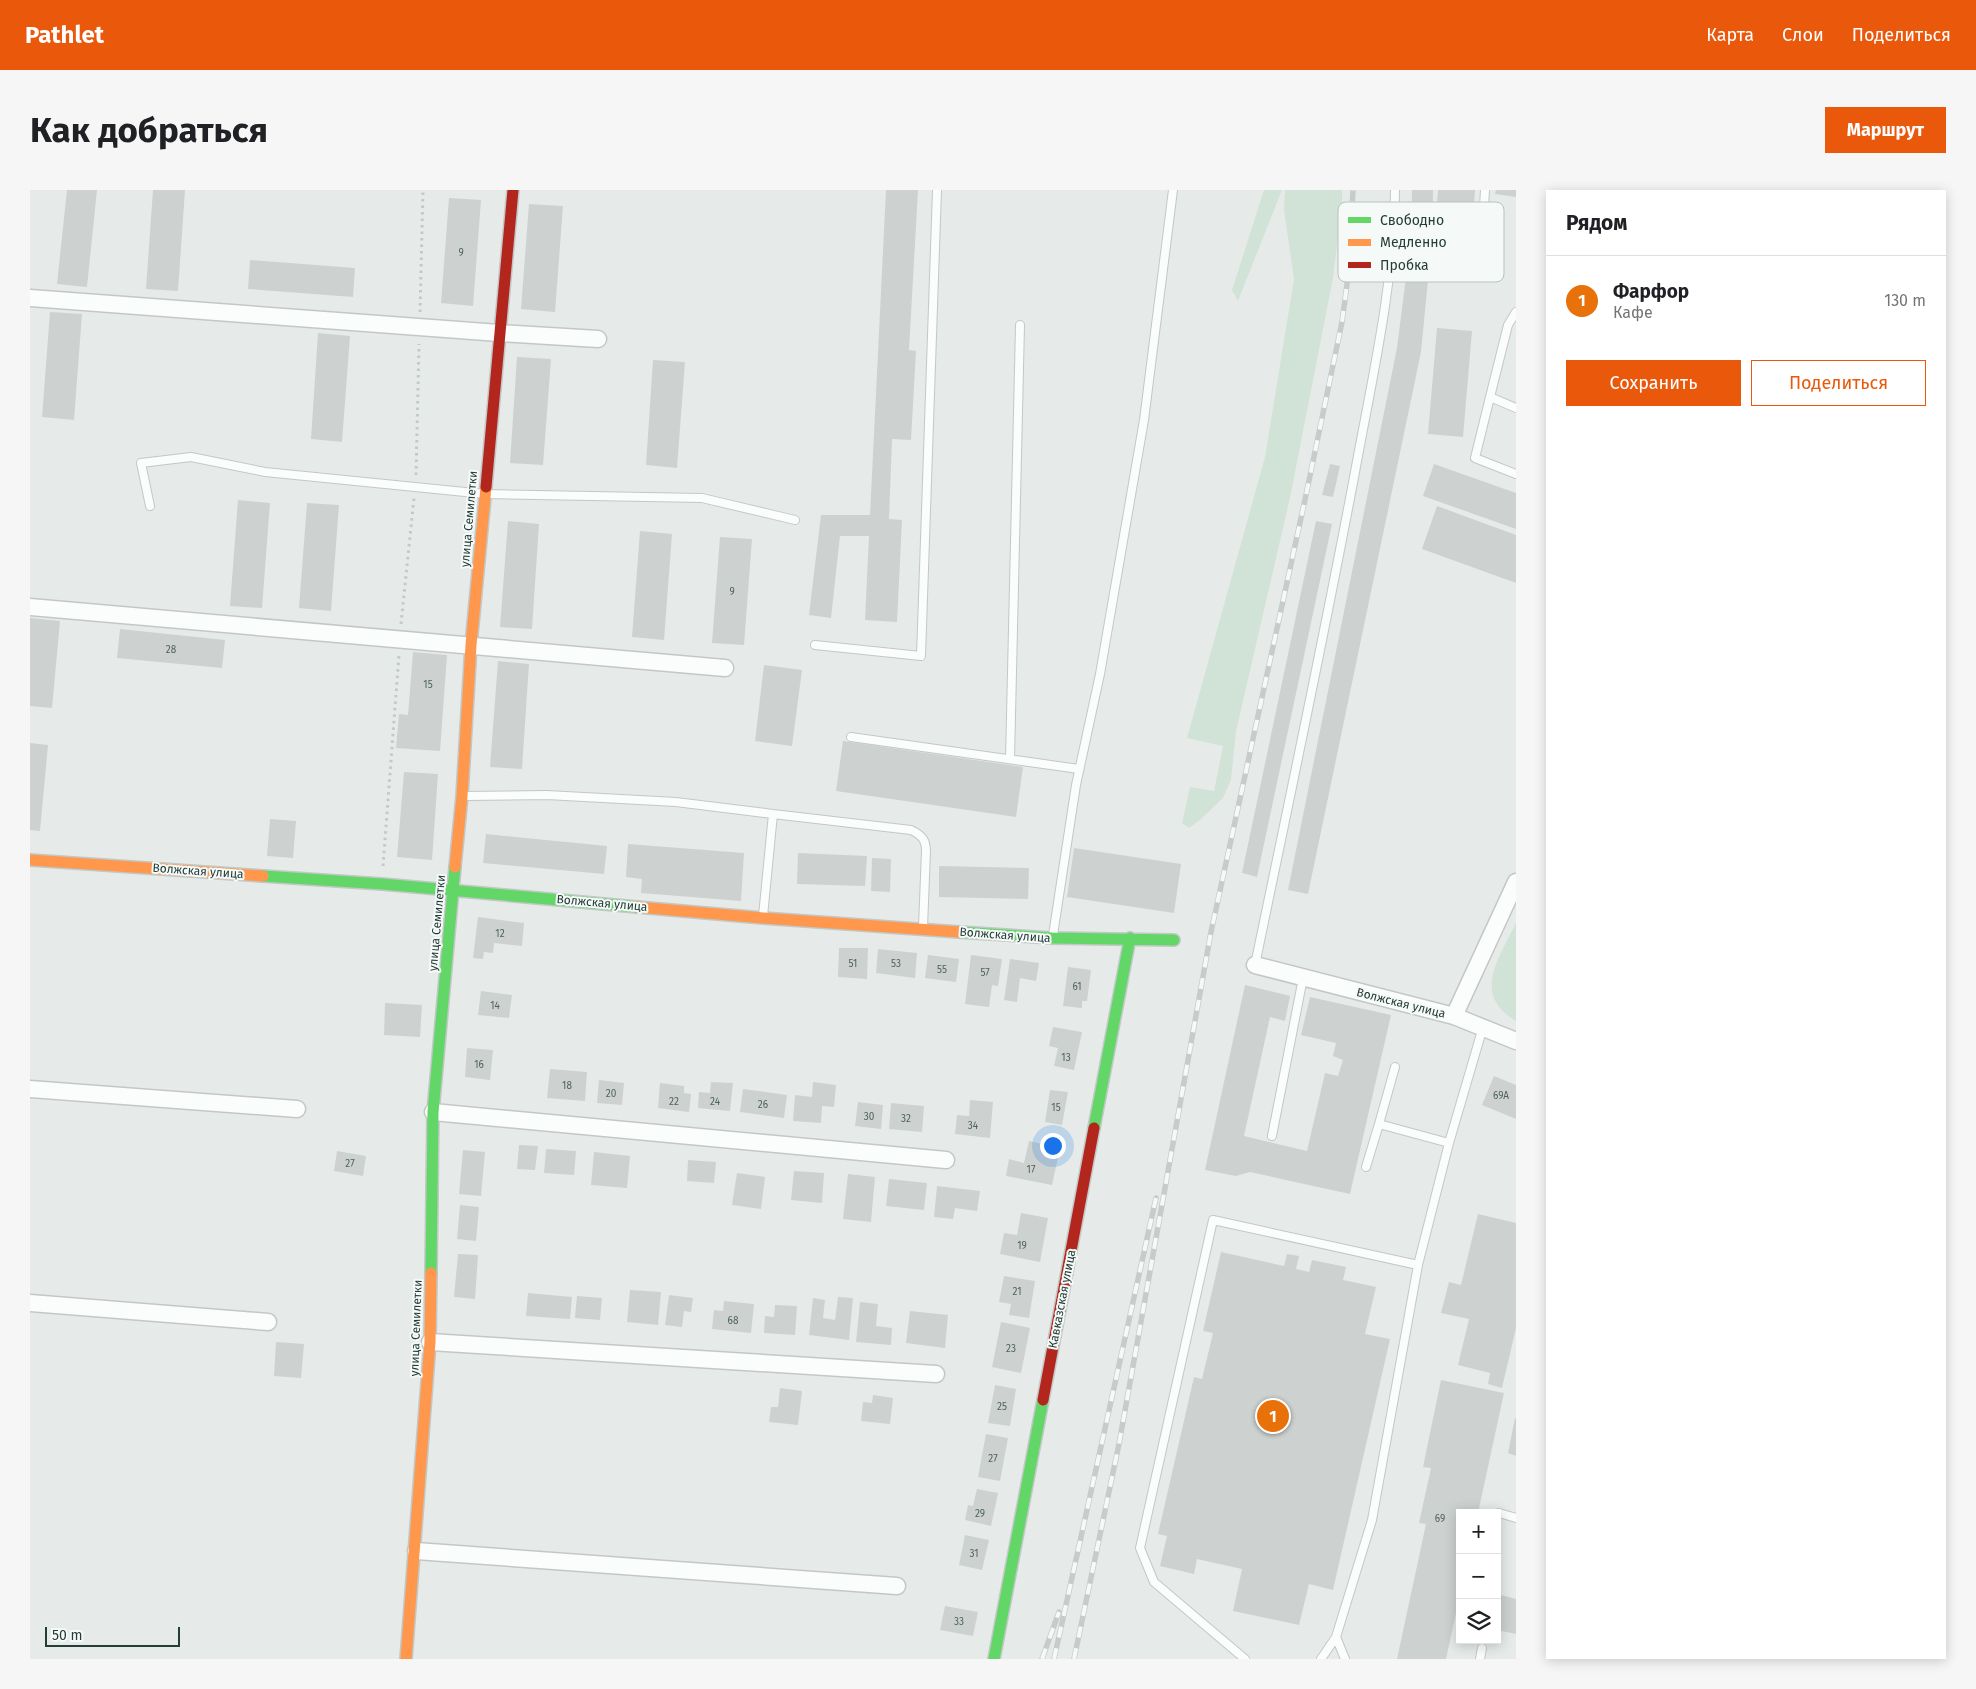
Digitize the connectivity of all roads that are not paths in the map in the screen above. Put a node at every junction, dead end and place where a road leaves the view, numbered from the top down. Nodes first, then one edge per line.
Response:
1 (513, 190) edge
2 (937, 190) edge
3 (1174, 190) edge
4 (1388, 282) edge
5 (30, 298) edge
6 (1516, 312) edge
7 (1020, 325) dead end
8 (499, 334) junction
9 (598, 339) dead end
10 (1490, 397) junction
11 (1516, 408) edge
12 (1516, 474) edge
13 (485, 494) junction
14 (150, 506) dead end
15 (795, 520) dead end
16 (30, 606) edge
17 (472, 645) junction
18 (815, 645) dead end
19 (725, 668) dead end
20 (850, 737) dead end
21 (1010, 759) junction
22 (1079, 769) junction
23 (462, 796) junction
24 (773, 814) junction
25 (30, 860) edge
26 (1516, 882) edge
27 (454, 890) junction
28 (762, 918) junction
29 (923, 929) junction
30 (1052, 938) junction
31 (1130, 938) junction
32 (1174, 940) dead end
33 (1255, 965) joint
34 (1303, 978) junction
35 (1454, 1016) junction
36 (1483, 1027) junction
37 (1516, 1041) edge
38 (1395, 1067) dead end
39 (30, 1090) edge
40 (298, 1110) dead end
41 (433, 1112) junction
42 (1379, 1124) junction
43 (1272, 1136) dead end
44 (1449, 1143) junction
45 (946, 1160) dead end
46 (1366, 1167) dead end
47 (1418, 1265) junction
48 (30, 1303) edge
49 (268, 1322) dead end
50 (430, 1342) junction
51 (936, 1374) dead end
52 (1501, 1514) edge
53 (1516, 1518) edge
54 (416, 1551) junction
55 (897, 1586) dead end
56 (1336, 1637) junction
57 (1482, 1648) dead end
58 (406, 1659) edge
59 (994, 1659) edge
60 (1245, 1659) edge
61 (1321, 1659) edge
62 (1345, 1659) edge
63 (1480, 1659) edge

1 - 8 street, улица Семилетки
2 - 18 lane
3 - 22 lane
4 - 33 lane
5 - 8 street
6 - 10 lane
7 - 21 lane
8 - 9 street
8 - 13 street, улица Семилетки
10 - 11 lane
10 - 12 lane
13 - 14 lane
13 - 15 lane
13 - 17 street, улица Семилетки
16 - 17 street
17 - 19 street
17 - 23 street, улица Семилетки
20 - 21 lane
21 - 22 lane
22 - 30 lane
23 - 24 lane
23 - 27 street, улица Семилетки
24 - 28 lane
24 - 29 lane
25 - 27 street, Волжская улица
26 - 35 street
27 - 28 street, Волжская улица
27 - 41 street, улица Семилетки
28 - 29 street, Волжская улица
29 - 30 street, Волжская улица
30 - 31 street, Волжская улица
31 - 32 street, Волжская улица
31 - 59 street, Кавказская улица
33 - 34 street, Волжская улица
34 - 35 street, Волжская улица
34 - 43 lane
35 - 36 street, Волжская улица
36 - 37 street, Волжская улица
36 - 44 lane
38 - 42 lane
39 - 40 street
41 - 45 street
41 - 50 street, улица Семилетки
42 - 44 lane
42 - 46 lane
44 - 47 lane
47 - 56 lane
47 - 60 lane
48 - 49 street
50 - 51 street
50 - 54 street, улица Семилетки
52 - 53 lane
54 - 55 street
54 - 58 street, улица Семилетки
56 - 61 lane
56 - 62 lane
57 - 63 lane

